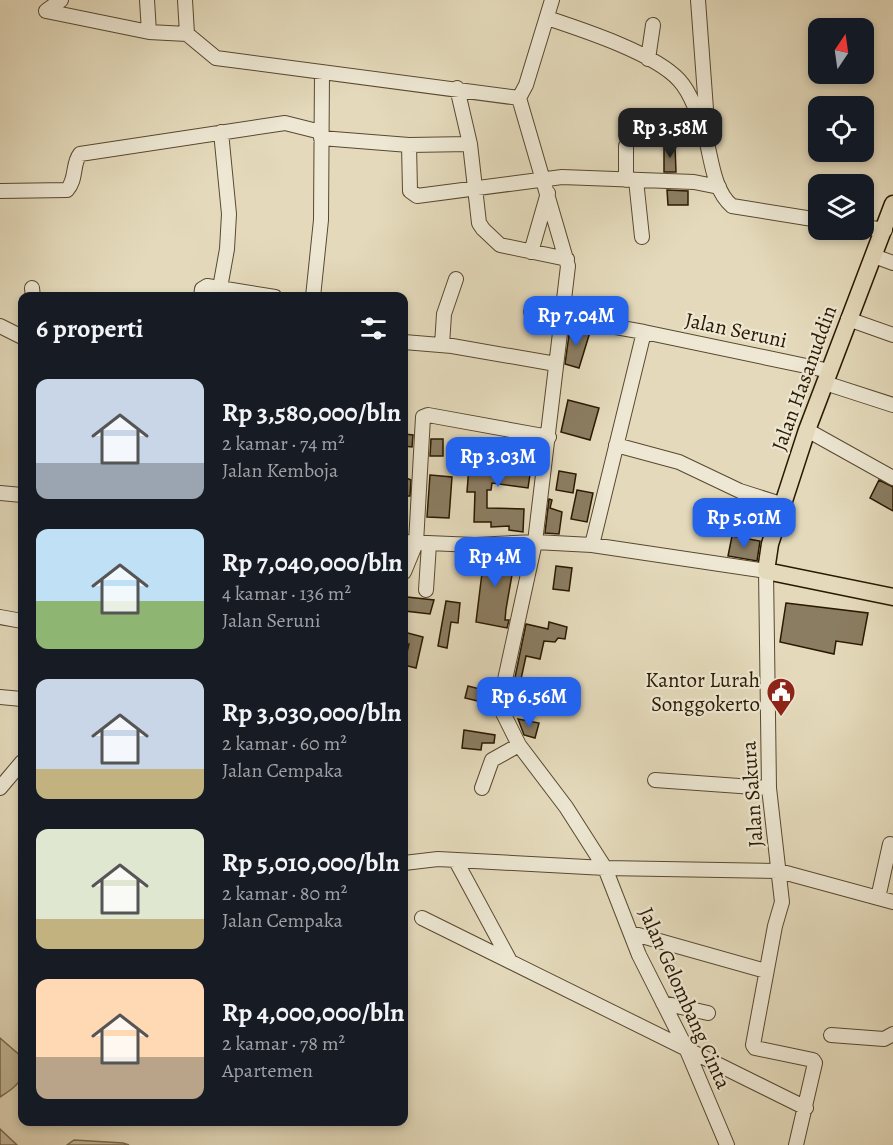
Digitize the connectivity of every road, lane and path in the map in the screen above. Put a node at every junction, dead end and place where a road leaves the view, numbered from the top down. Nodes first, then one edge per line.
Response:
1 (61, 0) edge
2 (147, 0) edge
3 (185, 0) edge
4 (552, 0) edge
5 (698, 0) edge
6 (547, 18) junction
7 (653, 25) dead end
8 (149, 32) junction
9 (187, 34) junction
10 (648, 59) junction
11 (322, 72) junction
12 (456, 88) junction
13 (519, 98) junction
14 (699, 123) junction
15 (221, 132) junction
16 (321, 135) junction
17 (470, 144) junction
18 (409, 145) junction
19 (626, 146) dead end
20 (544, 178) junction
21 (631, 180) junction
22 (719, 187) junction
23 (477, 190) junction
24 (0, 191) edge
25 (548, 193) junction
26 (893, 204) edge
27 (808, 218) edge
28 (874, 228) edge
29 (885, 230) junction
30 (642, 237) dead end
31 (531, 252) junction
32 (874, 256) junction
33 (567, 259) junction
34 (893, 263) edge
35 (456, 279) dead end
36 (220, 288) junction
37 (202, 292) edge
38 (233, 292) edge
39 (314, 292) edge
40 (531, 312) dead end
41 (848, 319) junction
42 (562, 320) junction
43 (0, 326) edge
44 (644, 332) junction
45 (18, 335) edge
46 (893, 335) edge
47 (408, 342) edge
48 (442, 345) junction
49 (556, 364) junction
50 (827, 377) junction
51 (893, 405) edge
52 (807, 430) junction
53 (549, 437) junction
54 (616, 445) junction
55 (893, 478) edge
56 (0, 493) edge
57 (18, 495) edge
58 (784, 505) junction
59 (535, 542) junction
60 (416, 543) edge
61 (592, 545) junction
62 (408, 562) edge
63 (766, 571) junction
64 (426, 590) dead end
65 (893, 597) edge
66 (0, 617) edge
67 (18, 620) edge
68 (0, 697) edge
69 (18, 699) edge
70 (519, 744) junction
71 (18, 767) edge
72 (655, 780) dead end
73 (0, 788) edge
74 (482, 788) dead end
75 (769, 788) junction
76 (891, 844) dead end
77 (456, 861) junction
78 (408, 863) edge
79 (605, 868) junction
80 (779, 871) junction
81 (878, 898) junction
82 (893, 902) edge
83 (422, 918) dead end
84 (631, 933) junction
85 (510, 961) junction
86 (766, 971) junction
87 (663, 1003) junction
88 (708, 1012) dead end
89 (893, 1034) edge
90 (831, 1035) dead end
91 (686, 1048) junction
92 (806, 1108) junction
93 (727, 1145) edge
94 (796, 1145) edge

1 - 8 street
2 - 8 street
3 - 9 street
4 - 6 street
5 - 14 street
6 - 10 street
6 - 13 street
7 - 10 street
8 - 9 street
9 - 11 street
10 - 14 street
11 - 12 street
11 - 16 street
12 - 13 street
12 - 17 street
13 - 20 street
14 - 22 street
15 - 16 street
15 - 24 street
15 - 36 street
16 - 18 street
16 - 39 street
17 - 18 street
17 - 23 street
18 - 23 street
19 - 21 street
20 - 21 street
20 - 23 street
20 - 25 street
21 - 22 street
21 - 30 street
22 - 27 street
23 - 31 street
25 - 31 street
25 - 33 street
26 - 29 main road, Jalan Hasanuddin
28 - 29 street
29 - 32 main road, Jalan Hasanuddin
31 - 33 street
32 - 34 street
32 - 41 main road, Jalan Hasanuddin
33 - 42 street, Jalan Gelombang Cinta
35 - 48 street
36 - 37 street
36 - 38 street
40 - 42 street, Jalan Seruni
41 - 46 street
41 - 50 main road, Jalan Hasanuddin
42 - 44 street, Jalan Seruni
42 - 49 street, Jalan Gelombang Cinta
43 - 45 street
44 - 50 street, Jalan Seruni
44 - 54 street
47 - 48 street
48 - 49 street
49 - 53 street, Jalan Gelombang Cinta
50 - 51 street, Jalan Seruni
50 - 52 main road, Jalan Hasanuddin
52 - 55 street
52 - 58 main road, Jalan Hasanuddin
53 - 59 street, Jalan Gelombang Cinta
53 - 60 street
54 - 58 street
54 - 61 street
56 - 57 street
58 - 63 main road, Jalan Hasanuddin
59 - 60 street
59 - 61 street
59 - 70 street, Jalan Gelombang Cinta
60 - 62 street
60 - 64 street
61 - 63 street
63 - 65 main road
63 - 75 street, Jalan Sakura
66 - 67 street
68 - 69 street
70 - 74 street
70 - 79 street, Jalan Gelombang Cinta
71 - 73 street
72 - 75 street
75 - 80 street, Jalan Sakura
76 - 81 street
77 - 78 street
77 - 79 street
77 - 85 street
79 - 80 street
79 - 84 street, Jalan Gelombang Cinta
80 - 81 street
80 - 86 street, Jalan Sakura
81 - 82 street
83 - 85 street
84 - 86 street
84 - 87 street, Jalan Gelombang Cinta
85 - 91 street
86 - 92 street, Jalan Sakura
87 - 88 street
87 - 91 street, Jalan Gelombang Cinta
89 - 90 street
91 - 92 street
91 - 93 street, Jalan Gelombang Cinta
92 - 94 street

